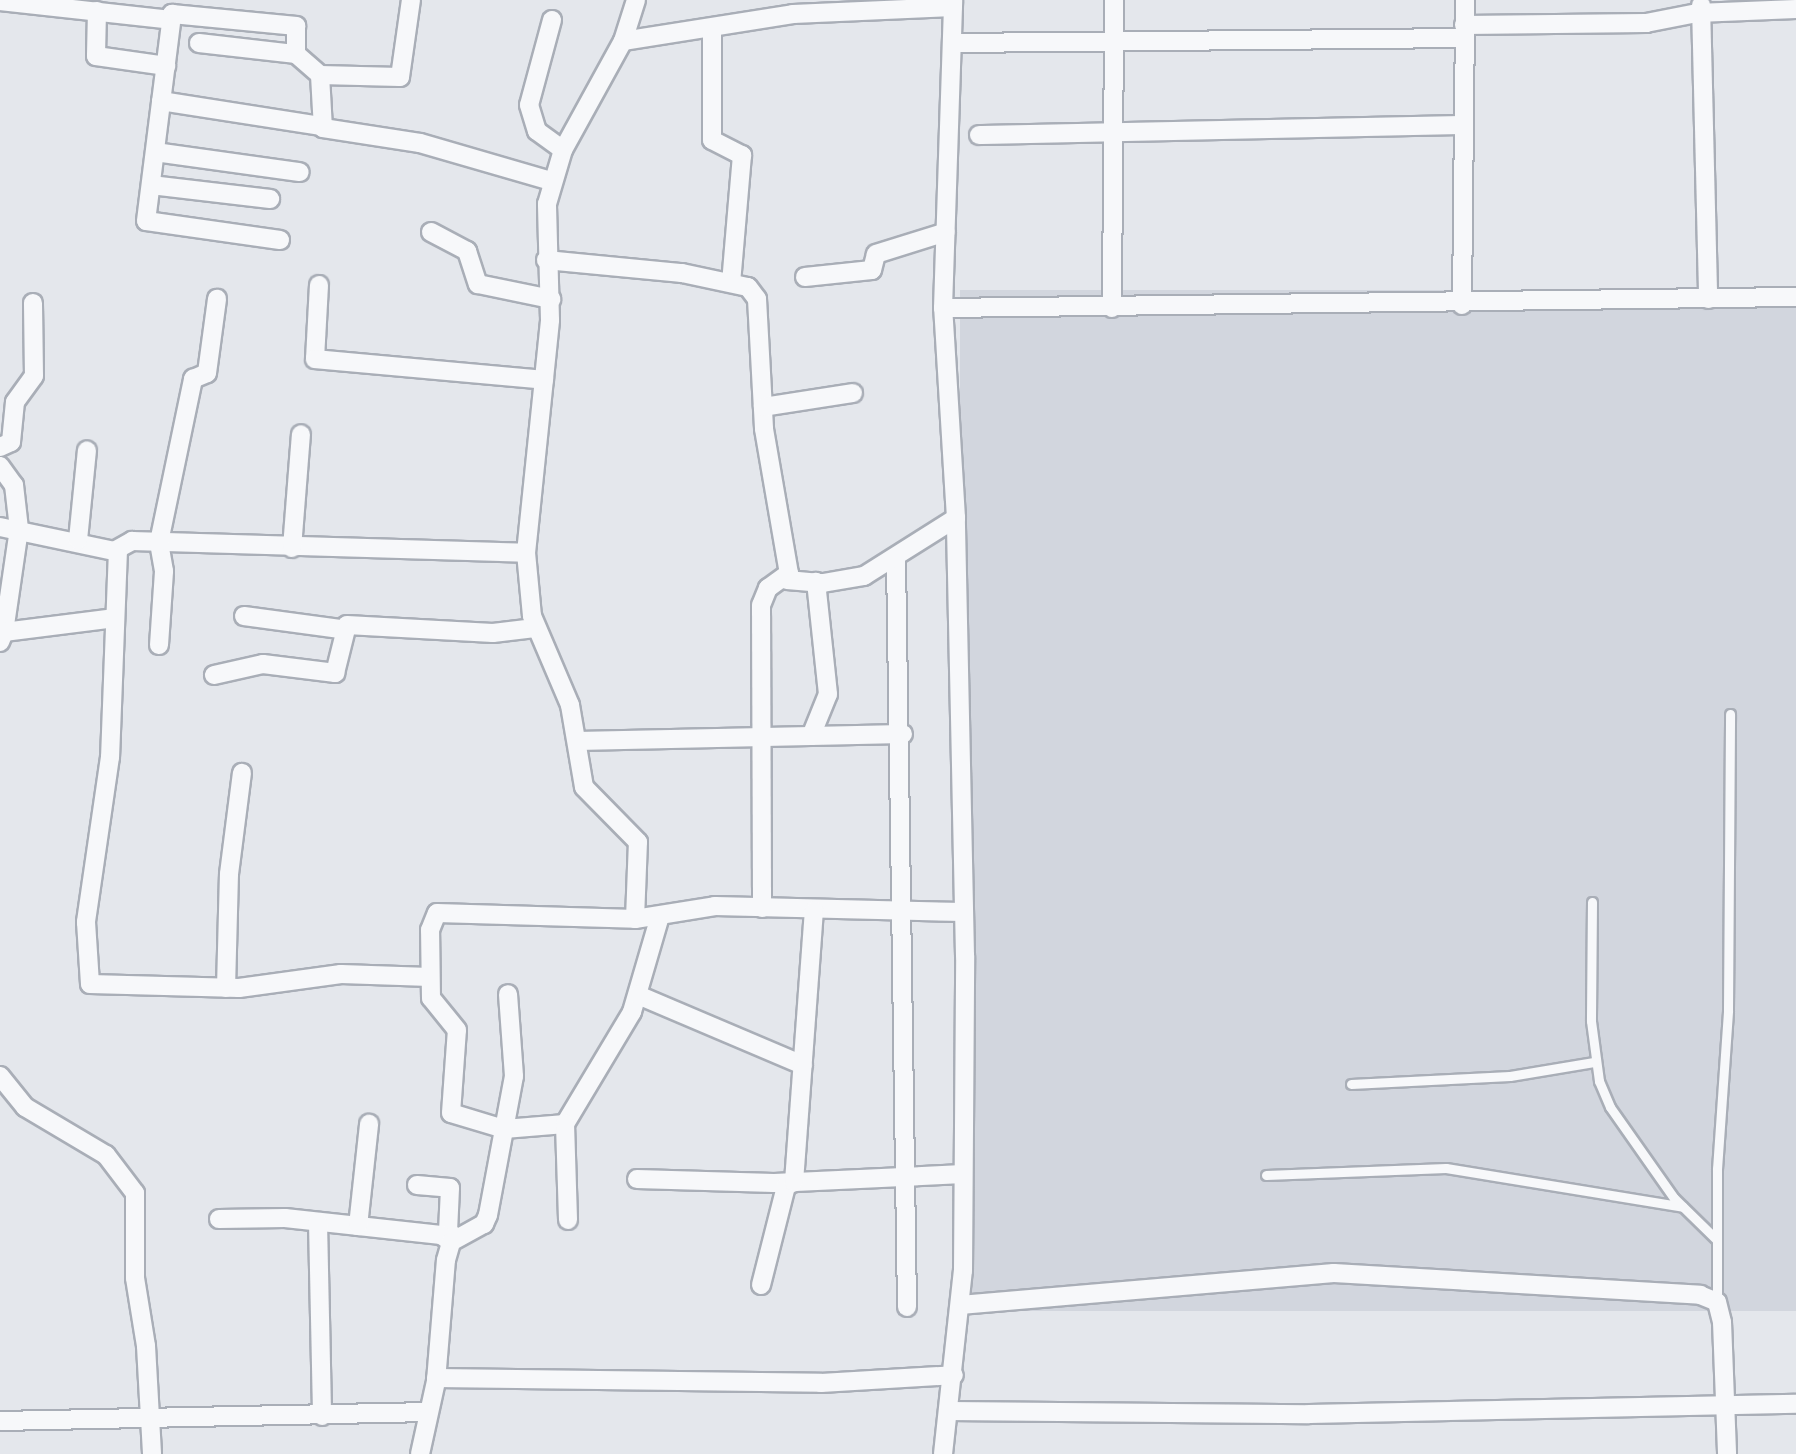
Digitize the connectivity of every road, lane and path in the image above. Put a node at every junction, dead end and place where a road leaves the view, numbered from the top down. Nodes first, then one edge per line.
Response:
1 (0, 0) edge
2 (411, 0) edge
3 (636, 0) edge
4 (1114, 0) edge
5 (1464, 0) edge
6 (953, 4) edge
7 (1701, 6) edge
8 (775, 9) edge
9 (1796, 9) edge
10 (97, 11) junction
11 (171, 20) junction
12 (552, 20) dead end
13 (712, 30) junction
14 (1464, 32) junction
15 (1116, 39) junction
16 (623, 41) junction
17 (199, 43) dead end
18 (954, 43) junction
19 (296, 54) junction
20 (166, 66) junction
21 (320, 75) junction
22 (161, 101) junction
23 (1464, 124) junction
24 (320, 126) junction
25 (1114, 134) junction
26 (979, 135) dead end
27 (563, 150) junction
28 (155, 152) junction
29 (300, 172) dead end
30 (552, 181) junction
31 (151, 185) junction
32 (270, 199) dead end
33 (432, 232) dead end
34 (946, 232) junction
35 (280, 240) dead end
36 (546, 260) junction
37 (805, 277) dead end
38 (730, 283) junction
39 (319, 285) dead end
40 (1796, 297) edge
41 (551, 298) junction
42 (217, 299) dead end
43 (1708, 299) junction
44 (33, 303) dead end
45 (1462, 306) junction
46 (944, 308) junction
47 (1112, 308) junction
48 (544, 380) junction
49 (853, 393) dead end
50 (762, 407) junction
51 (301, 434) dead end
52 (0, 447) edge
53 (87, 450) dead end
54 (0, 466) edge
55 (956, 518) junction
56 (0, 527) edge
57 (20, 529) junction
58 (78, 540) junction
59 (159, 542) junction
60 (292, 548) junction
61 (118, 550) junction
62 (526, 553) junction
63 (896, 558) junction
64 (787, 580) junction
65 (816, 582) junction
66 (244, 616) dead end
67 (116, 618) junction
68 (535, 628) junction
69 (340, 630) junction
70 (2, 637) edge
71 (159, 644) dead end
72 (214, 675) dead end
73 (1730, 714) dead end
74 (903, 734) junction
75 (811, 736) junction
76 (578, 741) junction
77 (765, 741) junction
78 (242, 772) dead end
79 (1592, 902) dead end
80 (762, 908) junction
81 (814, 911) junction
82 (906, 911) junction
83 (964, 912) junction
84 (660, 916) junction
85 (634, 919) junction
86 (430, 977) junction
87 (226, 988) junction
88 (508, 994) dead end
89 (638, 995) junction
90 (1594, 1062) junction
91 (803, 1064) junction
92 (0, 1076) edge
93 (1352, 1084) dead end
94 (369, 1124) dead end
95 (565, 1124) junction
96 (504, 1129) junction
97 (963, 1174) junction
98 (1266, 1175) dead end
99 (909, 1177) junction
100 (637, 1180) dead end
101 (794, 1182) junction
102 (417, 1185) dead end
103 (1683, 1207) junction
104 (218, 1219) dead end
105 (568, 1220) dead end
106 (318, 1222) junction
107 (358, 1226) junction
108 (454, 1240) junction
109 (1717, 1240) junction
110 (761, 1284) dead end
111 (1717, 1302) junction
112 (960, 1305) junction
113 (907, 1308) dead end
114 (954, 1375) junction
115 (436, 1378) junction
116 (1796, 1404) edge
117 (1727, 1405) junction
118 (949, 1411) junction
119 (426, 1412) junction
120 (322, 1416) junction
121 (0, 1421) edge
122 (151, 1421) junction
123 (152, 1454) edge
124 (420, 1454) edge
125 (943, 1454) edge
126 (1727, 1454) edge

1 - 10 street
2 - 21 street
3 - 16 street
4 - 15 street
5 - 14 street
6 - 8 street
6 - 18 street
7 - 9 street
7 - 14 street
7 - 43 street
8 - 13 street
10 - 11 street
10 - 20 street
11 - 19 street
11 - 20 street
12 - 27 street
13 - 16 street
13 - 38 street
14 - 15 street
14 - 23 street
15 - 18 street
15 - 25 street
16 - 27 street
17 - 19 street
18 - 34 street
19 - 21 street
20 - 22 street
21 - 24 street
22 - 24 street
22 - 28 street
23 - 25 street
23 - 45 street
24 - 30 street
25 - 26 street
25 - 47 street
27 - 30 street
28 - 29 street
28 - 31 street
30 - 36 street
31 - 32 street
31 - 35 street
33 - 41 street
34 - 37 street
34 - 46 street
36 - 38 street
36 - 41 street
38 - 50 street
39 - 48 street
40 - 43 street
41 - 48 street
42 - 59 street
43 - 45 street
44 - 52 street
45 - 47 street
46 - 47 street
46 - 55 street
48 - 62 street
49 - 50 street
50 - 64 street
51 - 60 street
53 - 58 street
54 - 57 street
55 - 63 street
55 - 83 street
56 - 57 street
57 - 58 street
57 - 70 street
58 - 61 street
59 - 60 street
59 - 61 street
59 - 71 street
60 - 62 street
61 - 67 street
62 - 68 street
63 - 65 street
63 - 74 street
64 - 65 street
64 - 77 street
65 - 75 street
66 - 69 street
67 - 70 street
67 - 87 street
68 - 69 street
68 - 76 street
69 - 72 street
73 - 109 lane
74 - 75 street
74 - 82 street
75 - 77 street
76 - 77 street
76 - 85 street
77 - 80 street
78 - 87 street
79 - 90 lane
80 - 81 street
80 - 84 street
81 - 82 street
81 - 91 street
82 - 83 street
82 - 99 street
83 - 97 street
84 - 85 street
84 - 89 street
85 - 86 street
86 - 87 street
86 - 96 street
88 - 96 street
89 - 91 street
89 - 95 street
90 - 93 lane
90 - 103 lane
91 - 101 street
92 - 122 street
94 - 107 street
95 - 96 street
95 - 105 street
96 - 108 street
97 - 99 street
97 - 112 street
98 - 103 lane
99 - 101 street
99 - 113 street
100 - 101 street
101 - 110 street
102 - 108 street
103 - 109 lane
104 - 106 street
106 - 107 street
106 - 120 street
107 - 108 street
108 - 115 street
109 - 111 lane
111 - 112 street
111 - 117 street
112 - 114 street
114 - 115 street
114 - 118 street
115 - 119 street
116 - 117 street
117 - 118 street
117 - 126 street
118 - 125 street
119 - 120 street
119 - 124 street
120 - 122 street
121 - 122 street
122 - 123 street

